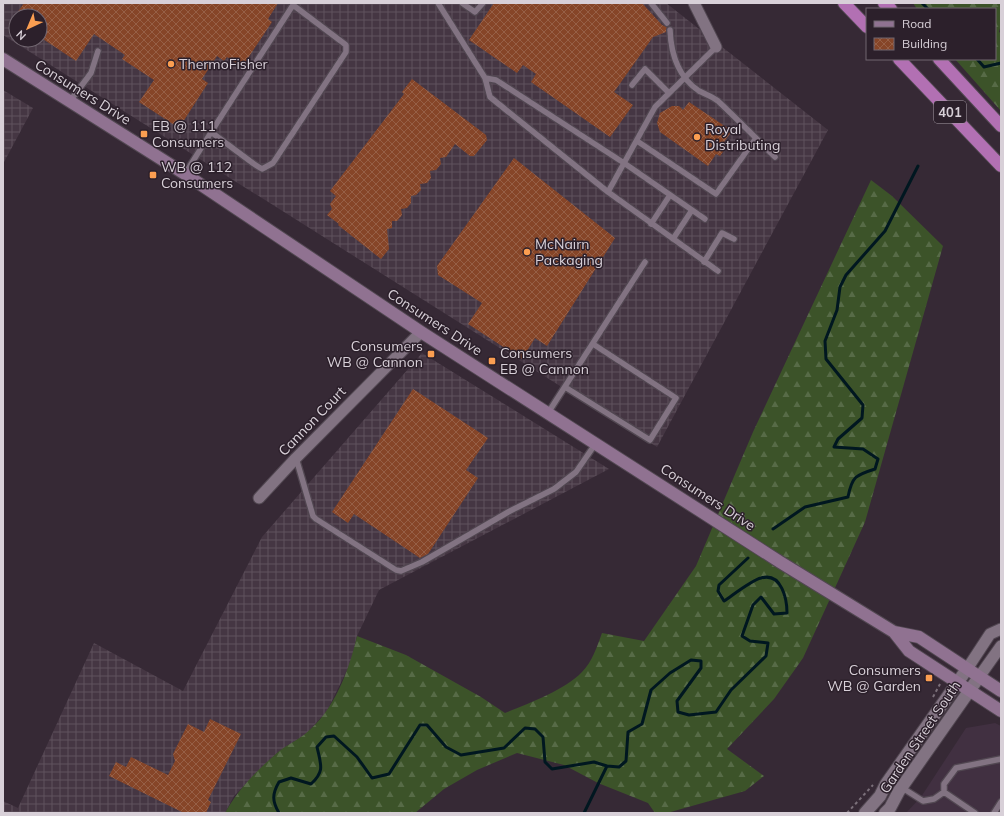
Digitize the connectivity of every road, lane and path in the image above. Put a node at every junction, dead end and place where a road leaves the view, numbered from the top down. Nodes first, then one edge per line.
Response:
1 (438, 3) edge
2 (462, 3) edge
3 (483, 3) edge
4 (651, 3) edge
5 (694, 3) edge
6 (844, 3) edge
7 (667, 23) dead end
8 (866, 26) edge
9 (670, 30) dead end
10 (716, 47) joint
11 (98, 51) dead end
12 (3, 59) edge
13 (900, 60) edge
14 (940, 60) edge
15 (485, 78) junction
16 (685, 78) junction
17 (632, 84) dead end
18 (669, 94) junction
19 (70, 101) junction
20 (1001, 126) edge
21 (211, 132) junction
22 (756, 138) junction
23 (637, 141) junction
24 (775, 157) dead end
25 (624, 163) junction
26 (1001, 166) edge
27 (185, 174) junction
28 (608, 192) junction
29 (670, 195) junction
30 (692, 210) junction
31 (705, 219) dead end
32 (652, 224) junction
33 (672, 239) junction
34 (734, 239) dead end
35 (645, 262) dead end
36 (704, 262) junction
37 (718, 272) dead end
38 (421, 332) junction
39 (592, 344) junction
40 (565, 387) junction
41 (548, 413) junction
42 (596, 443) junction
43 (296, 458) junction
44 (259, 498) dead end
45 (1001, 629) edge
46 (894, 632) junction
47 (1001, 646) edge
48 (967, 669) junction
49 (980, 677) junction
50 (957, 682) junction
51 (970, 691) junction
52 (1001, 691) edge
53 (1001, 711) edge
54 (1001, 759) edge
55 (902, 787) junction
56 (944, 792) junction
57 (1001, 802) edge
58 (865, 813) edge
59 (885, 813) edge
60 (975, 813) edge
61 (994, 813) edge

1 - 15 lane
2 - 3 lane
4 - 7 lane
5 - 10 street
6 - 8 highway
9 - 16 lane
10 - 16 lane
11 - 19 lane
12 - 19 main road, Consumers Drive
13 - 26 highway, 401
14 - 20 highway, 401
15 - 25 lane
15 - 28 lane
16 - 18 lane
16 - 22 lane
17 - 18 lane
18 - 23 lane
19 - 27 main road, Consumers Drive
21 - 21 lane
21 - 27 lane
22 - 23 lane
22 - 24 lane
23 - 25 lane
25 - 28 lane
25 - 29 lane
27 - 38 main road, Consumers Drive
28 - 32 lane
29 - 30 lane
29 - 32 lane
30 - 31 lane
30 - 33 lane
32 - 33 lane
33 - 36 lane
34 - 36 lane
35 - 39 lane
36 - 37 lane
38 - 41 main road, Consumers Drive
38 - 43 street, Cannon Court
39 - 40 lane
39 - 40 lane
40 - 41 lane
41 - 42 main road, Consumers Drive
42 - 43 lane
42 - 46 main road, Consumers Drive
43 - 44 street, Cannon Court
45 - 48 street
46 - 48 main road, Consumers Drive
46 - 50 main road, Consumers Drive
47 - 49 street
48 - 49 main road, Consumers Drive
48 - 50 street, Garden Street South
49 - 51 street, Garden Street South
49 - 52 main road, Consumers Drive
50 - 51 main road, Consumers Drive
50 - 58 street, Garden Street South
51 - 53 main road, Consumers Drive
51 - 55 street, Garden Street South
54 - 56 lane
55 - 56 lane
55 - 59 street, Garden Street South
56 - 60 lane
57 - 61 lane

